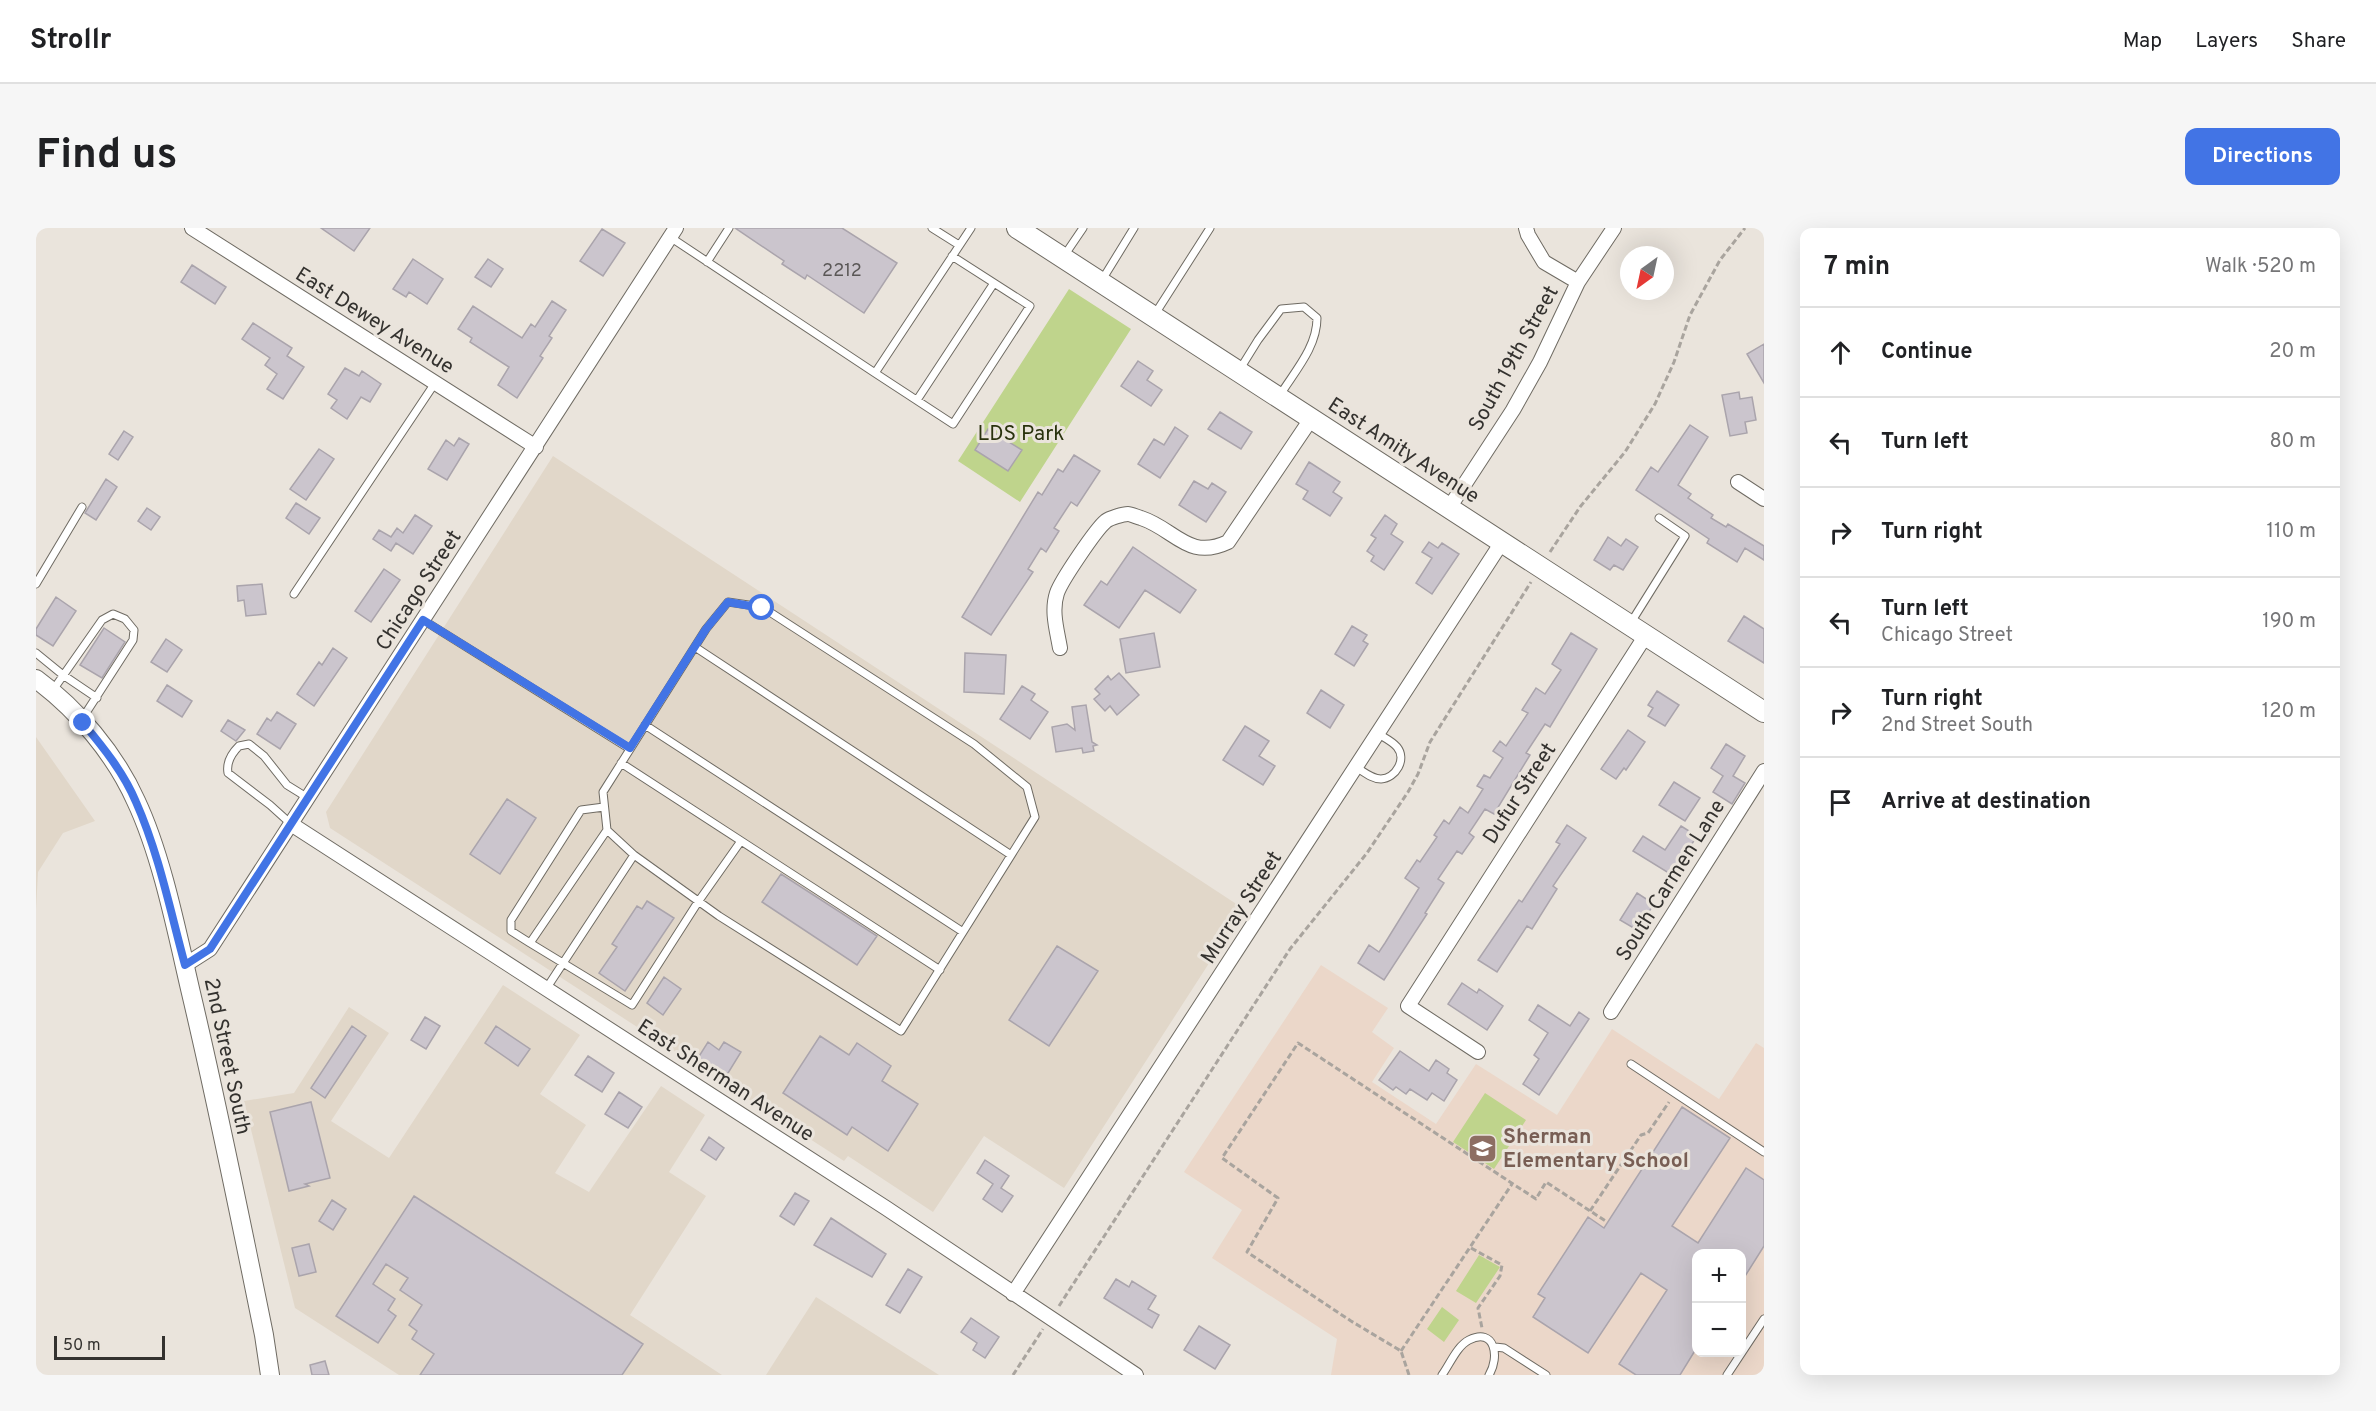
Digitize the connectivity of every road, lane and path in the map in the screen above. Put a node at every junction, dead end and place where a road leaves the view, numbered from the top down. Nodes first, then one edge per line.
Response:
1 (192, 228) edge
2 (729, 228) edge
3 (932, 228) edge
4 (971, 228) edge
5 (1017, 228) edge
6 (1083, 228) edge
7 (1134, 228) edge
8 (1210, 228) edge
9 (1526, 228) edge
10 (1614, 228) edge
11 (1745, 228) edge
12 (673, 233) edge
13 (959, 245) junction
14 (952, 256) junction
15 (1063, 258) junction
16 (707, 262) junction
17 (1101, 282) junction
18 (1578, 282) junction
19 (994, 283) junction
20 (1153, 317) junction
21 (1239, 371) junction
22 (875, 373) junction
23 (435, 383) junction
24 (1279, 397) junction
25 (917, 400) junction
26 (1311, 419) junction
27 (536, 447) junction
28 (1738, 482) dead end
29 (1764, 499) edge
30 (82, 507) dead end
31 (1449, 508) junction
32 (1659, 518) dead end
33 (1502, 542) junction
34 (1550, 552) dead end
35 (1531, 582) dead end
36 (36, 584) edge
37 (294, 594) dead end
38 (423, 620) junction
39 (1638, 630) junction
40 (695, 647) junction
41 (1060, 648) dead end
42 (36, 653) edge
43 (63, 675) junction
44 (36, 679) edge
45 (51, 692) junction
46 (97, 698) junction
47 (1764, 712) edge
48 (81, 721) junction
49 (645, 725) junction
50 (1377, 733) junction
51 (630, 748) junction
52 (621, 763) junction
53 (1356, 767) junction
54 (1764, 771) edge
55 (308, 798) junction
56 (604, 807) junction
57 (291, 824) junction
58 (607, 830) junction
59 (741, 841) junction
60 (633, 855) junction
61 (1011, 855) junction
62 (698, 902) junction
63 (963, 932) junction
64 (530, 943) junction
65 (562, 964) junction
66 (185, 965) junction
67 (940, 970) junction
68 (546, 989) junction
69 (1611, 1012) dead end
70 (1478, 1052) dead end
71 (1631, 1064) dead end
72 (1675, 1093) junction
73 (1764, 1152) edge
74 (1512, 1184) junction
75 (1590, 1211) junction
76 (1608, 1222) dead end
77 (1470, 1248) junction
78 (1013, 1294) junction
79 (1050, 1318) junction
80 (1764, 1319) edge
81 (1482, 1328) dead end
82 (1495, 1347) junction
83 (1401, 1351) junction
84 (270, 1375) edge
85 (1013, 1375) edge
86 (1136, 1375) edge
87 (1408, 1375) edge
88 (1442, 1375) edge
89 (1489, 1375) edge
90 (1546, 1375) edge
91 (1727, 1375) edge

1 - 23 street, East Dewey Avenue
2 - 16 lane
3 - 13 lane
4 - 13 lane
5 - 15 main road, East Amity Avenue
6 - 15 lane
7 - 17 lane
8 - 20 lane
9 - 18 street
10 - 18 street, South 19th Street
11 - 34 path
12 - 16 lane
12 - 27 street, Chicago Street
13 - 14 lane
14 - 19 lane
14 - 22 lane
15 - 17 main road, East Amity Avenue
16 - 22 lane
17 - 20 main road, East Amity Avenue
18 - 31 street, South 19th Street
19 - 25 lane
19 - 25 lane
20 - 21 main road, East Amity Avenue
21 - 24 main road, East Amity Avenue
21 - 24 lane
22 - 25 lane
23 - 27 street, East Dewey Avenue
23 - 37 lane
24 - 26 main road, East Amity Avenue
26 - 31 main road, East Amity Avenue
26 - 41 street
27 - 38 street, Chicago Street
28 - 29 street
30 - 36 lane
31 - 33 main road, East Amity Avenue
32 - 39 lane
33 - 39 main road, East Amity Avenue
33 - 50 street, Murray Street
35 - 79 path
38 - 51 lane
38 - 55 street, Chicago Street
39 - 47 main road, East Amity Avenue
39 - 70 street, Dufur Street
40 - 49 lane
40 - 61 lane
40 - 61 lane
42 - 43 lane
43 - 45 lane
43 - 46 lane
43 - 46 lane
44 - 45 street, 2nd Street South
45 - 48 street, 2nd Street South
46 - 48 lane
48 - 66 street, 2nd Street South
49 - 51 lane
49 - 63 lane
50 - 53 street, Murray Street
50 - 53 lane
51 - 52 lane
52 - 56 lane
52 - 59 lane
53 - 78 street, Murray Street
54 - 69 street, South Carmen Lane
55 - 57 street, Chicago Street
55 - 57 lane
56 - 58 lane
56 - 64 lane
57 - 66 street, Chicago Street
57 - 68 street, East Sherman Avenue
58 - 60 lane
58 - 64 lane
59 - 62 lane
59 - 67 lane
60 - 62 lane
60 - 65 lane
61 - 63 lane
62 - 65 lane
62 - 67 lane
63 - 67 lane
64 - 65 lane
65 - 68 lane
66 - 84 street, 2nd Street South
68 - 78 street, East Sherman Avenue
71 - 72 lane
72 - 73 lane
72 - 75 path
74 - 75 path
74 - 77 path
74 - 83 path
75 - 76 path
77 - 81 path
77 - 83 path
78 - 79 street, East Sherman Avenue
79 - 85 path
79 - 86 street, East Sherman Avenue
80 - 91 lane
82 - 88 lane
82 - 89 lane
82 - 90 lane
83 - 87 path

